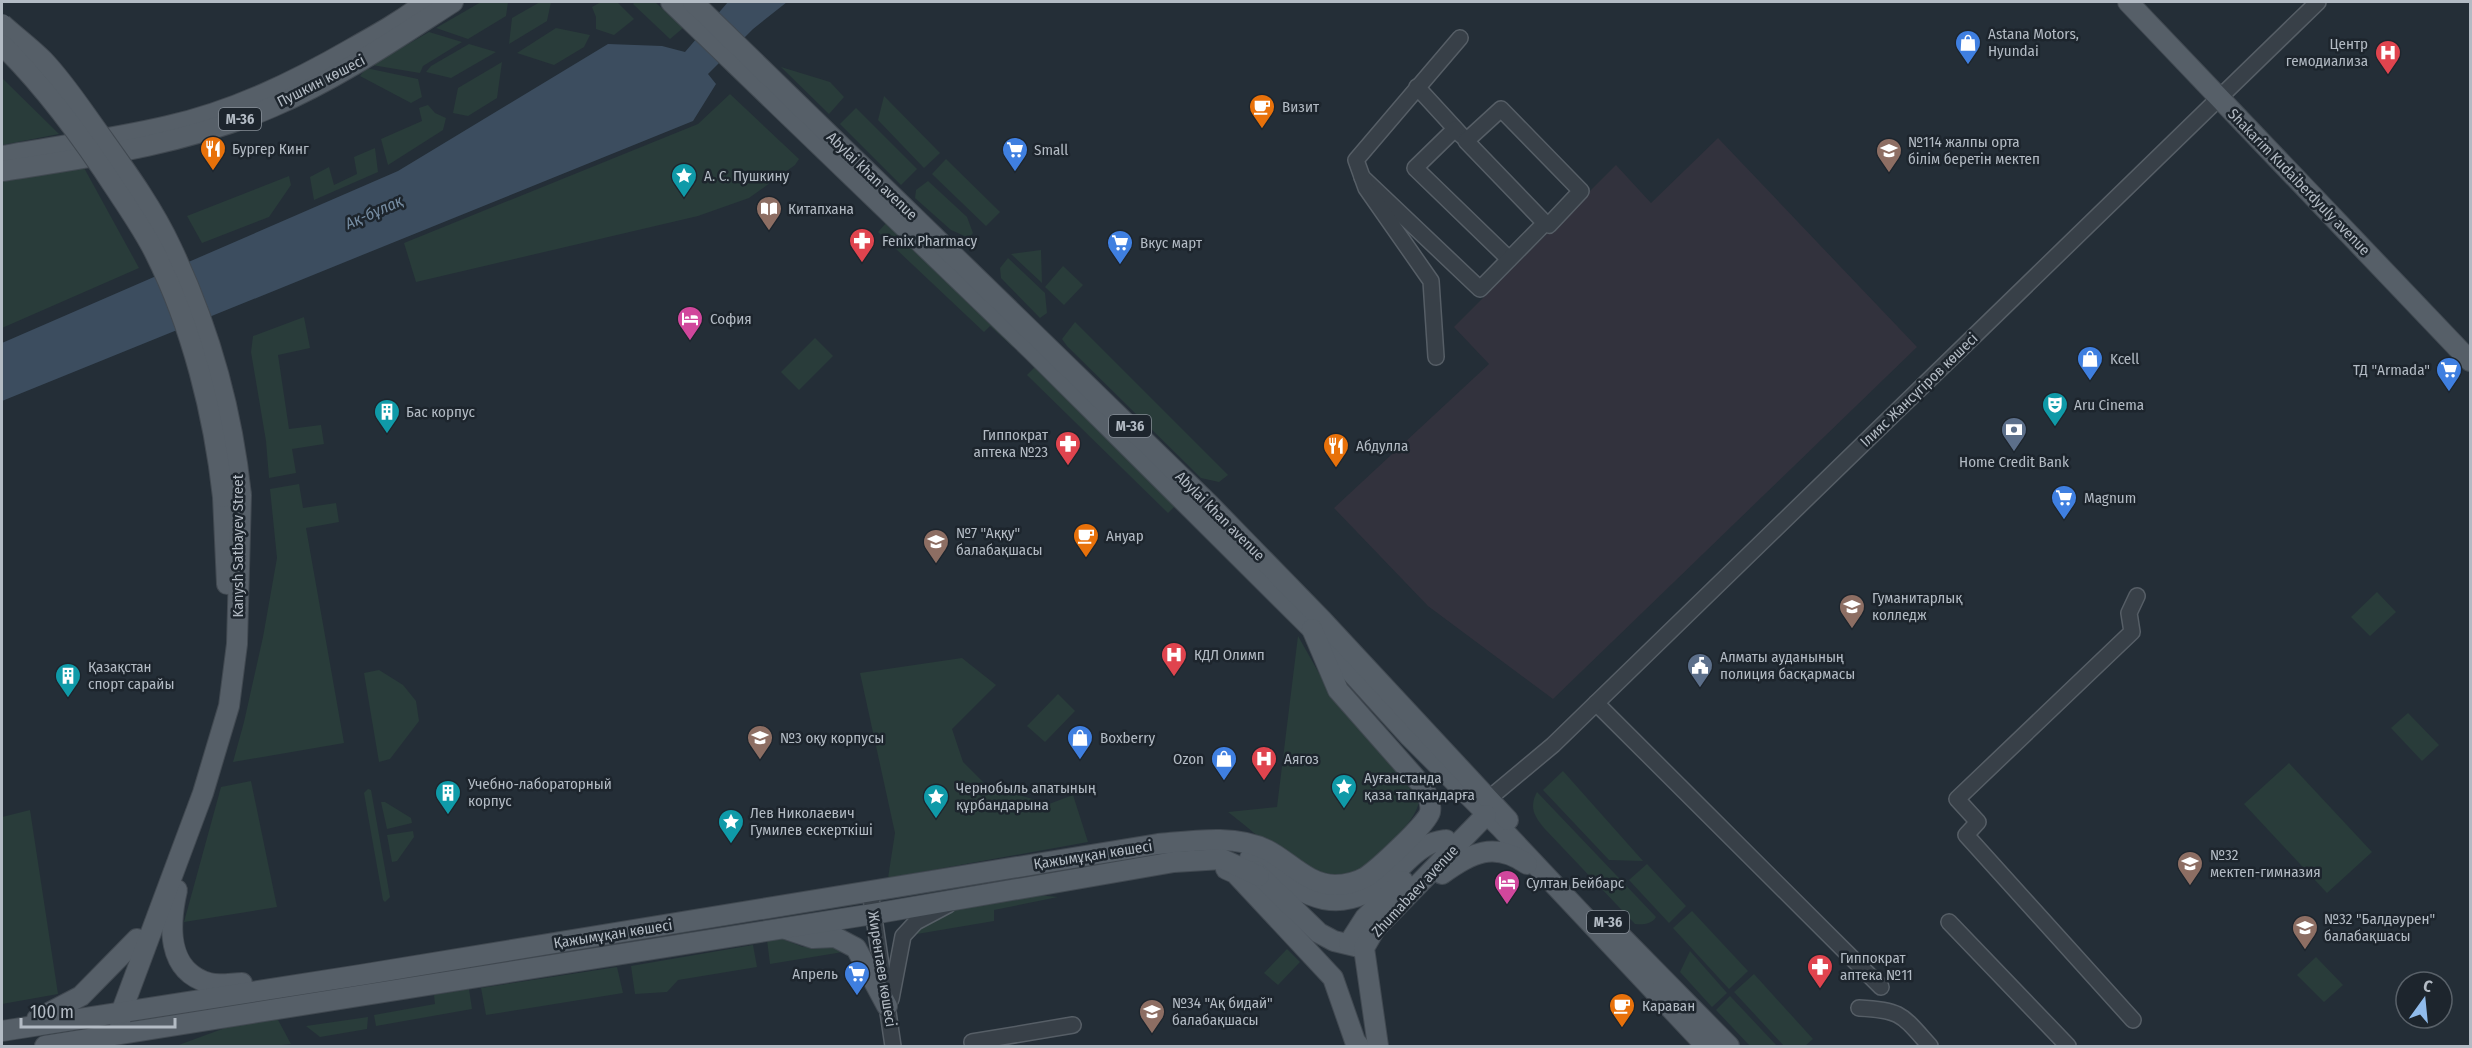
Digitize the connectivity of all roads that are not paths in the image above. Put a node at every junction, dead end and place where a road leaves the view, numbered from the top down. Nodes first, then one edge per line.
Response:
1 (426, 2) edge
2 (453, 2) edge
3 (671, 2) edge
4 (2128, 2) edge
5 (2318, 2) edge
6 (695, 11) edge
7 (2, 24) edge
8 (1460, 38) dead end
9 (2, 45) edge
10 (754, 73) junction
11 (1417, 87) junction
12 (2218, 98) junction
13 (1461, 135) junction
14 (2, 156) edge
15 (2, 171) edge
16 (1362, 177) junction
17 (1545, 223) junction
18 (1509, 259) junction
19 (1436, 357) dead end
20 (2470, 361) edge
21 (232, 496) junction
22 (2137, 596) dead end
23 (1312, 629) junction
24 (1596, 703) junction
25 (1487, 807) junction
26 (188, 834) junction
27 (1446, 840) junction
28 (1226, 841) junction
29 (1202, 859) junction
30 (1259, 876) junction
31 (870, 891) junction
32 (1409, 894) junction
33 (1567, 898) junction
34 (957, 900) junction
35 (873, 914) junction
36 (1949, 922) dead end
37 (783, 928) junction
38 (138, 939) junction
39 (1356, 946) junction
40 (319, 981) junction
41 (1881, 987) dead end
42 (1858, 1008) dead end
43 (888, 1012) junction
44 (113, 1014) junction
45 (240, 1016) junction
46 (2133, 1020) dead end
47 (1073, 1025) dead end
48 (8, 1030) edge
49 (113, 1042) edge
50 (45, 1047) edge
51 (157, 1047) edge
52 (893, 1047) edge
53 (973, 1047) edge
54 (1361, 1047) edge
55 (1378, 1047) edge
56 (1706, 1047) edge
57 (1729, 1047) edge
58 (1930, 1047) edge
59 (2068, 1047) edge

1 - 14 main road, Пушкин көшесі / M-36
2 - 15 main road, Пушкин көшесі / M-36
3 - 6 main road, M-36
4 - 12 main road, Shakarim Kudaiberdyuly avenue
5 - 12 street, Ілияс Жансүгіров көшесі
6 - 10 main road, M-36
7 - 21 main road, Kanysh Satbayev Street, bridge
8 - 11 street
9 - 21 main road, Kanysh Satbayev Street, bridge
10 - 23 main road, Abylai khan avenue / M-36
10 - 25 main road, Abylai khan avenue / M-36
11 - 13 street
11 - 16 street
12 - 20 main road, Shakarim Kudaiberdyuly avenue
12 - 24 street, Ілияс Жансүгіров көшесі
13 - 17 street
13 - 17 street
13 - 18 street
16 - 18 street
16 - 19 street
17 - 18 street
21 - 26 main road, Kanysh Satbayev Street
21 - 38 main road, Kanysh Satbayev Street
22 - 46 street
23 - 25 main road, Abylai khan avenue / M-36
23 - 28 main road, Қажымұқан көшесі
24 - 25 street, Ілияс Жансүгіров көшесі
24 - 41 street
25 - 27 main road
25 - 32 main road, Zhumabaev avenue
25 - 33 main road, Abylai khan avenue / M-36
25 - 57 main road, Abylai khan avenue / M-36
26 - 40 main road
26 - 44 main road, Kanysh Satbayev Street
27 - 28 main road
27 - 39 main road
28 - 30 main road
28 - 31 main road, Қажымұқан көшесі
29 - 30 main road
29 - 34 main road, Қажымұқан көшесі
29 - 54 main road
30 - 39 main road
31 - 35 street, Жирентаев көшесі
31 - 40 main road, Қажымұқан көшесі
32 - 33 main road
32 - 39 main road, Zhumabaev avenue
33 - 56 main road, Abylai khan avenue / M-36
34 - 35 main road, Қажымұқан көшесі
34 - 43 street
35 - 37 main road, Қажымұқан көшесі
35 - 43 street, Жирентаев көшесі
36 - 59 street
37 - 43 main road
37 - 45 main road, Қажымұқан көшесі
38 - 44 main road, Kanysh Satbayev Street
38 - 48 main road
39 - 54 main road
39 - 55 main road, Zhumabaev avenue
40 - 44 main road, Қажымұқан көшесі
42 - 58 street
43 - 52 street, Жирентаев көшесі
44 - 48 main road, Қажымұқан көшесі
44 - 49 main road, Kanysh Satbayev Street
45 - 49 main road, Қажымұқан көшесі
45 - 51 main road
47 - 53 street
49 - 50 main road, Қажымұқан көшесі

